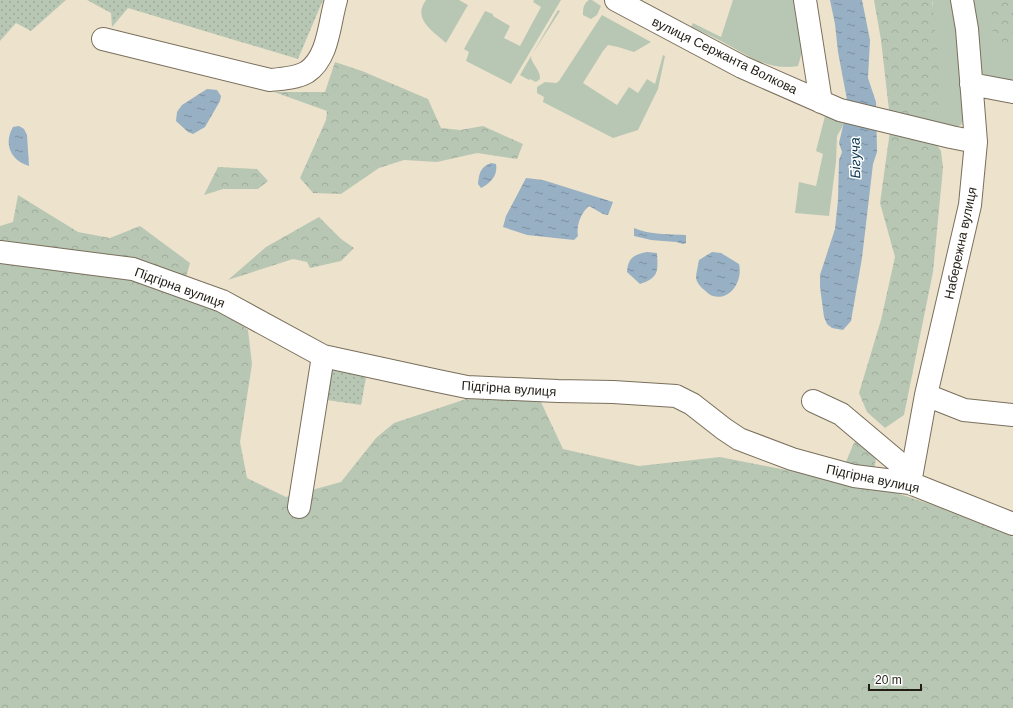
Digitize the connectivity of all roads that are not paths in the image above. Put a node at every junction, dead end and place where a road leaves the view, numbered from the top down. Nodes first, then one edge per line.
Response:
1 (336, 0) edge
2 (616, 0) edge
3 (805, 0) edge
4 (962, 0) edge
5 (103, 39) dead end
6 (971, 84) junction
7 (1013, 92) edge
8 (831, 106) junction
9 (976, 142) junction
10 (0, 252) edge
11 (323, 356) junction
12 (926, 395) junction
13 (813, 401) dead end
14 (1013, 415) edge
15 (911, 478) junction
16 (299, 506) dead end
17 (1013, 524) edge

1 - 5 street
2 - 8 street, вулиця Сержанта Волкова
3 - 8 street
4 - 6 street, Набережна вулиця
6 - 7 street
6 - 9 street, Набережна вулиця
8 - 9 street, вулиця Сержанта Волкова
9 - 12 street, Набережна вулиця
10 - 11 street, Підгірна вулиця
11 - 15 street, Підгірна вулиця
11 - 16 street
12 - 14 street
12 - 15 street, Набережна вулиця
13 - 15 street
15 - 17 street, Підгірна вулиця

